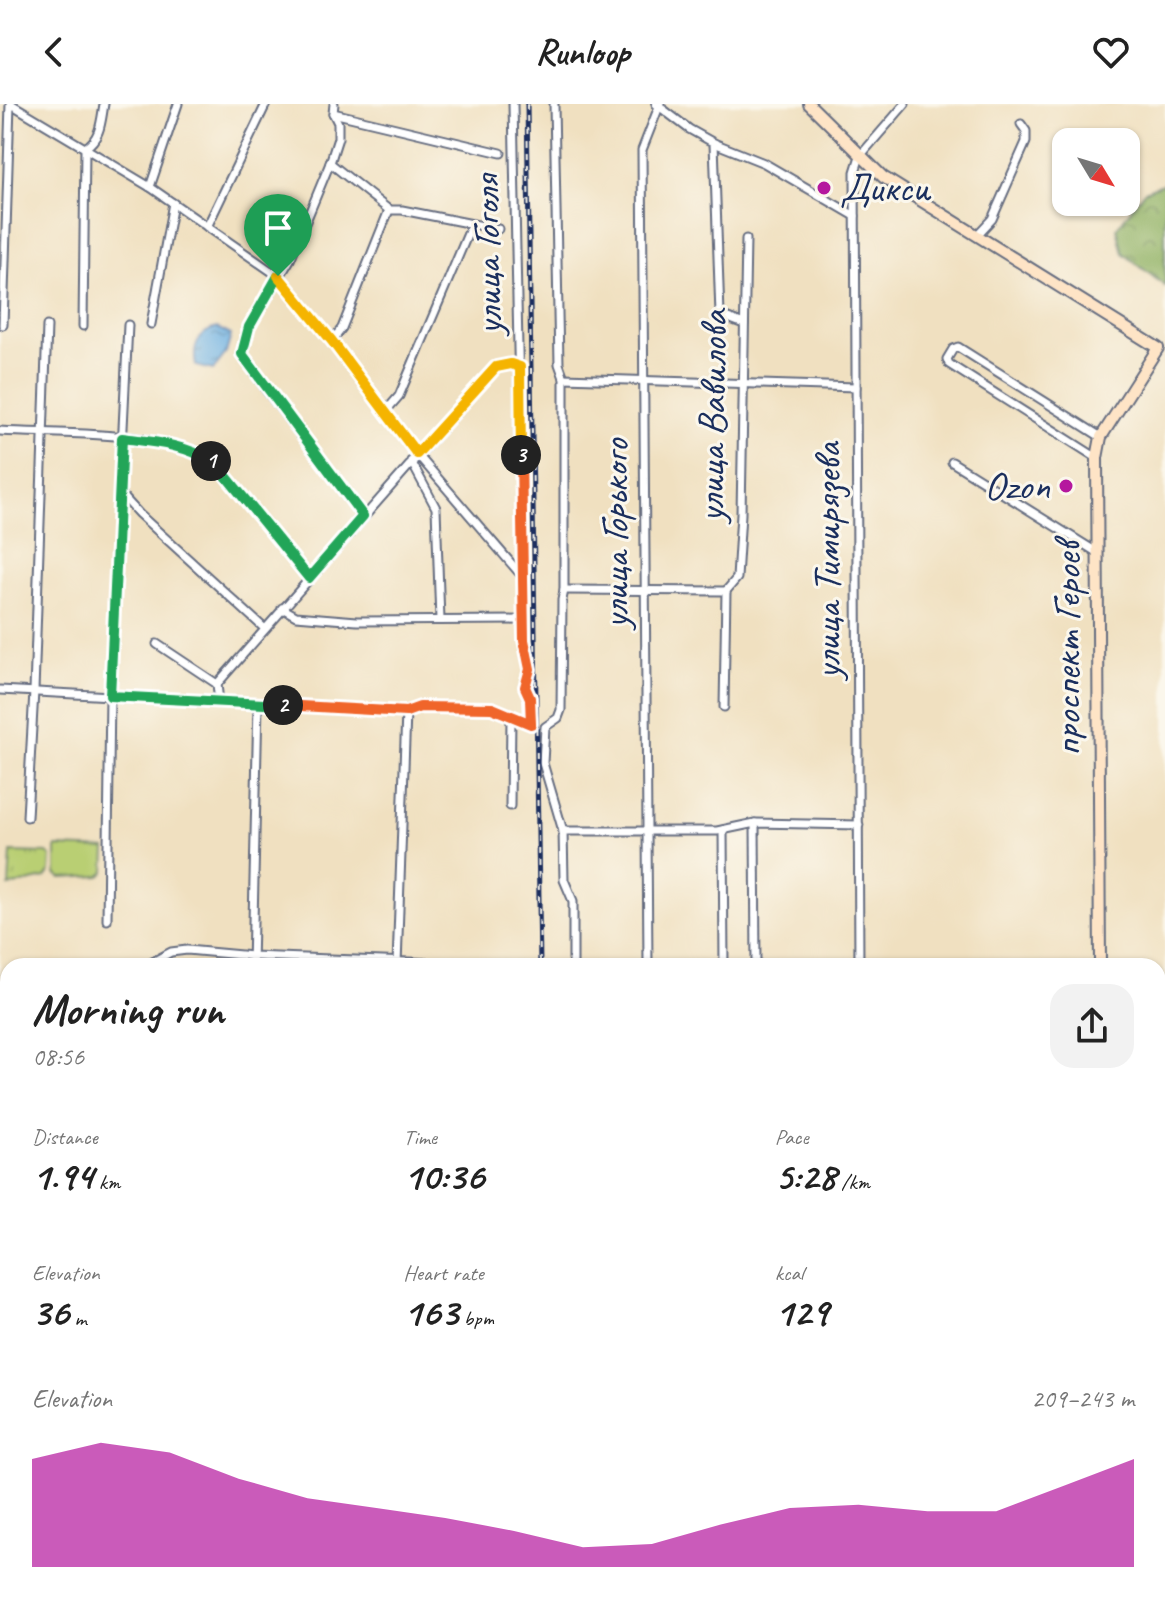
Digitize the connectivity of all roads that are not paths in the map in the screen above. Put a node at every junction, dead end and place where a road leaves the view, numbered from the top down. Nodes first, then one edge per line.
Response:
1 (104, 104) edge
2 (178, 104) edge
3 (266, 104) edge
4 (513, 104) edge
5 (554, 104) edge
6 (809, 104) edge
7 (905, 104) edge
8 (15, 105) edge
9 (658, 105) edge
10 (334, 108) edge
11 (1021, 124) dead end
12 (714, 143) junction
13 (85, 148) junction
14 (501, 153) dead end
15 (860, 156) junction
16 (330, 163) junction
17 (150, 187) junction
18 (173, 203) junction
19 (389, 210) junction
20 (855, 216) junction
21 (472, 224) junction
22 (207, 227) junction
23 (498, 229) dead end
24 (977, 235) junction
25 (746, 239) dead end
26 (278, 276) junction
27 (151, 324) dead end
28 (744, 324) junction
29 (3, 325) dead end
30 (128, 325) dead end
31 (47, 326) dead end
32 (83, 326) dead end
33 (332, 341) junction
34 (1162, 350) edge
35 (980, 361) junction
36 (520, 367) junction
37 (970, 377) junction
38 (564, 378) junction
39 (644, 380) junction
40 (743, 383) junction
41 (856, 387) junction
42 (1023, 388) junction
43 (1013, 404) junction
44 (385, 412) junction
45 (1064, 414) junction
46 (1054, 430) junction
47 (0, 431) edge
48 (44, 434) junction
49 (1101, 437) junction
50 (122, 438) junction
51 (414, 458) junction
52 (1097, 458) junction
53 (952, 462) dead end
54 (120, 493) junction
55 (363, 516) junction
56 (1098, 553) junction
57 (309, 578) junction
58 (523, 578) junction
59 (645, 589) junction
60 (564, 590) junction
61 (726, 591) junction
62 (282, 608) junction
63 (440, 620) junction
64 (524, 620) junction
65 (264, 628) junction
66 (157, 644) dead end
67 (217, 684) junction
68 (0, 690) edge
69 (34, 691) junction
70 (110, 696) junction
71 (219, 702) junction
72 (258, 704) junction
73 (724, 707) dead end
74 (406, 712) junction
75 (511, 717) junction
76 (510, 806) dead end
77 (27, 817) dead end
78 (755, 823) junction
79 (859, 825) junction
80 (723, 830) junction
81 (563, 831) junction
82 (647, 832) junction
83 (107, 920) dead end
84 (252, 956) junction
85 (160, 958) edge
86 (288, 958) edge
87 (397, 958) edge
88 (573, 958) edge
89 (648, 958) edge
90 (724, 958) edge
91 (756, 958) edge
92 (859, 958) edge
93 (1100, 958) edge

1 - 13 street
2 - 17 street
3 - 22 street
4 - 36 street, улица Гоголя
5 - 38 street
6 - 15 street
7 - 15 street
8 - 13 street
8 - 29 street
9 - 12 street
9 - 39 street, улица Горького
10 - 14 street
10 - 16 street
11 - 24 street
12 - 20 street
12 - 28 street
13 - 17 street
13 - 32 street
15 - 20 street, улица Тимирязева
15 - 24 street
16 - 19 street
16 - 26 street
17 - 18 street
18 - 22 street
18 - 27 street
19 - 21 street
19 - 33 street
20 - 41 street, улица Тимирязева
21 - 23 street
21 - 44 street
22 - 26 street
24 - 34 street
25 - 28 street, улица Вавилова
26 - 33 street
26 - 55 street
28 - 40 street, улица Вавилова
30 - 50 street
31 - 48 street
33 - 44 street
34 - 49 street, проспект Героев
35 - 37 street
35 - 37 street
35 - 42 street
36 - 51 street
36 - 58 street, улица Гоголя
37 - 43 street
38 - 39 street
38 - 60 street
39 - 40 street
39 - 59 street, улица Горького
40 - 41 street
40 - 61 street, улица Вавилова
41 - 79 street, улица Тимирязева
42 - 43 street
42 - 45 street
43 - 46 street
44 - 51 street
45 - 46 street
45 - 49 street
46 - 52 street
47 - 48 street
48 - 50 street
48 - 69 street
49 - 52 street, проспект Героев
50 - 54 street
50 - 57 street
51 - 55 street
51 - 58 street
51 - 63 street
52 - 56 street, проспект Героев
53 - 56 street
54 - 65 street
54 - 70 street
55 - 57 street
56 - 93 street, проспект Героев
57 - 62 street
58 - 64 street, улица Гоголя
59 - 60 street
59 - 61 street
59 - 82 street, улица Горького
60 - 81 street
61 - 73 street, улица Вавилова
62 - 63 street
62 - 65 street
63 - 64 street
64 - 75 street, улица Гоголя
65 - 67 street
66 - 67 street
67 - 71 street
68 - 69 street
69 - 70 street
69 - 77 street
70 - 71 street
70 - 83 street
71 - 72 street
72 - 74 street
72 - 84 street
74 - 75 street
74 - 87 street
75 - 76 street
78 - 79 street
78 - 80 street
78 - 91 street
79 - 92 street, улица Тимирязева
80 - 82 street
80 - 90 street
81 - 82 street
81 - 88 street
82 - 89 street, улица Горького
84 - 85 street
84 - 86 street

